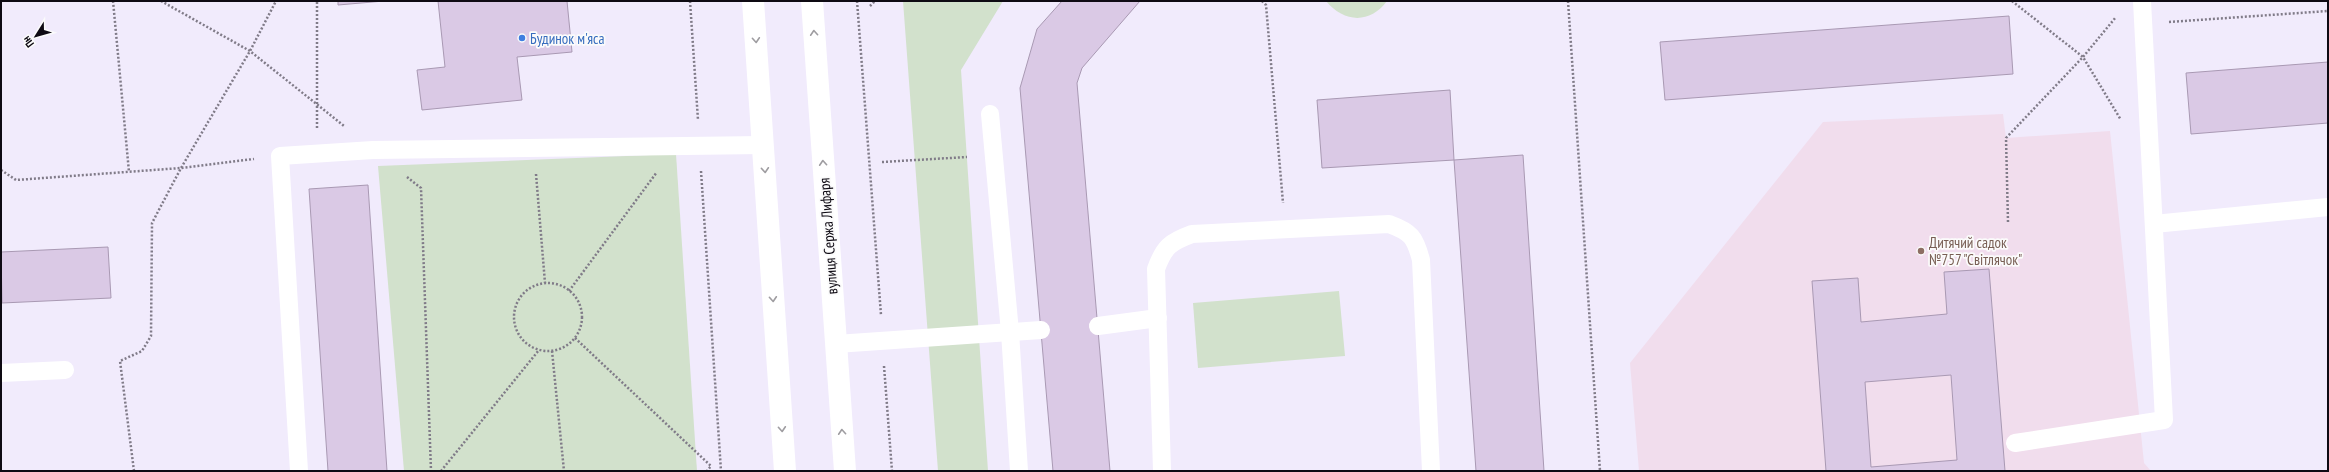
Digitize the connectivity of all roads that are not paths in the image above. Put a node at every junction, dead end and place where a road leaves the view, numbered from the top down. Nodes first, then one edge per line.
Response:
1 (753, 1) edge
2 (812, 1) edge
3 (2142, 1) edge
4 (990, 114) dead end
5 (763, 145) junction
6 (2328, 207) edge
7 (2154, 224) junction
8 (1158, 318) junction
9 (1098, 326) dead end
10 (1041, 330) dead end
11 (1010, 332) junction
12 (836, 344) junction
13 (65, 370) dead end
14 (1, 373) edge
15 (2015, 443) dead end
16 (299, 471) edge
17 (785, 471) edge
18 (845, 471) edge
19 (1019, 471) edge
20 (1162, 471) edge
21 (1431, 471) edge

1 -> 5 street
12 -> 2 street, вулиця Сержа Лифаря
3 - 7 lane
4 - 11 lane
5 - 16 lane
5 -> 17 street
6 - 7 lane
7 - 15 lane
8 - 9 lane
8 - 20 lane
8 - 21 lane
10 - 11 lane
11 - 12 lane
11 - 19 lane
18 -> 12 street, вулиця Сержа Лифаря
13 - 14 lane

